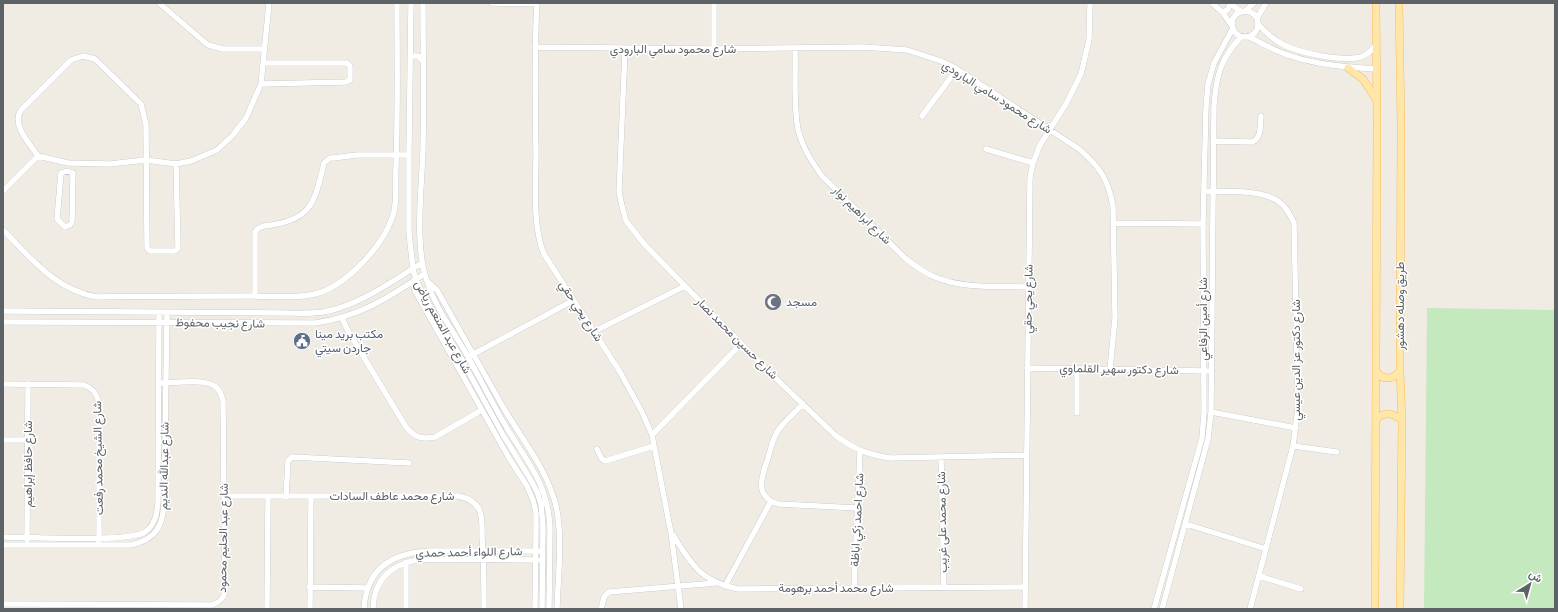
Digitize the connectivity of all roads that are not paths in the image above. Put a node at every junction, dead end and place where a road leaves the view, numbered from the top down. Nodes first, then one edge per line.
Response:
1 (159, 3) edge
2 (269, 3) edge
3 (397, 3) edge
4 (411, 3) edge
5 (423, 3) edge
6 (492, 3) edge
7 (537, 3) edge
8 (714, 3) edge
9 (1090, 3) edge
10 (1212, 3) edge
11 (1230, 3) edge
12 (1254, 3) edge
13 (1266, 3) edge
14 (1376, 3) edge
15 (1399, 3) edge
16 (1243, 12) junction
17 (1223, 13) junction
18 (1257, 21) junction
19 (1232, 27) junction
20 (411, 34) junction
21 (423, 35) junction
22 (1269, 35) junction
23 (1241, 37) junction
24 (1249, 37) junction
25 (1264, 44) junction
26 (1375, 46) junction
27 (535, 47) junction
28 (795, 48) junction
29 (264, 49) junction
30 (625, 49) junction
31 (714, 49) junction
32 (410, 58) junction
33 (1336, 58) junction
34 (423, 61) junction
35 (263, 63) junction
36 (1335, 66) junction
37 (1348, 68) junction
38 (957, 69) junction
39 (1376, 69) junction
40 (261, 84) junction
41 (1377, 100) junction
42 (922, 116) dead end
43 (1260, 116) dead end
44 (1050, 130) junction
45 (1213, 141) junction
46 (986, 149) dead end
47 (396, 155) junction
48 (409, 155) junction
49 (38, 156) junction
50 (146, 160) junction
51 (68, 163) junction
52 (1033, 163) junction
53 (176, 164) junction
54 (67, 172) junction
55 (3, 191) edge
56 (1204, 191) junction
57 (1214, 192) junction
58 (1114, 223) junction
59 (1203, 224) junction
60 (3, 230) edge
61 (422, 263) junction
62 (413, 268) junction
63 (424, 274) junction
64 (416, 280) junction
65 (685, 286) junction
66 (1028, 287) junction
67 (255, 296) junction
68 (574, 300) junction
69 (3, 311) edge
70 (159, 313) junction
71 (167, 313) junction
72 (342, 318) junction
73 (3, 322) edge
74 (159, 323) junction
75 (167, 323) junction
76 (594, 331) junction
77 (741, 344) junction
78 (471, 356) junction
79 (1027, 368) junction
80 (1077, 369) junction
81 (1110, 369) junction
82 (1376, 370) junction
83 (1204, 371) junction
84 (1211, 371) junction
85 (1400, 371) junction
86 (159, 383) junction
87 (166, 383) junction
88 (3, 384) edge
89 (28, 384) junction
90 (803, 404) junction
91 (482, 410) junction
92 (1211, 412) junction
93 (1077, 413) dead end
94 (1376, 419) junction
95 (1402, 420) junction
96 (1296, 428) junction
97 (652, 435) junction
98 (1205, 438) junction
99 (3, 440) edge
100 (28, 440) junction
101 (654, 446) junction
102 (1293, 446) junction
103 (597, 449) dead end
104 (860, 451) junction
105 (1337, 452) dead end
106 (1026, 455) junction
107 (941, 457) junction
108 (409, 463) dead end
109 (224, 496) junction
110 (268, 496) junction
111 (286, 496) junction
112 (311, 497) junction
113 (771, 501) junction
114 (556, 508) junction
115 (857, 508) junction
116 (549, 509) junction
117 (1186, 524) junction
118 (671, 533) junction
119 (3, 537) edge
120 (27, 538) junction
121 (99, 538) junction
122 (3, 545) edge
123 (27, 545) junction
124 (99, 546) junction
125 (1266, 549) junction
126 (483, 551) junction
127 (539, 551) junction
128 (549, 551) junction
129 (559, 551) junction
130 (484, 560) junction
131 (539, 560) junction
132 (549, 560) junction
133 (558, 560) junction
134 (406, 562) junction
135 (1259, 576) junction
136 (1163, 577) junction
137 (1170, 580) junction
138 (716, 583) junction
139 (677, 586) junction
140 (725, 586) junction
141 (309, 587) junction
142 (1025, 587) junction
143 (368, 588) junction
144 (854, 588) junction
145 (944, 588) junction
146 (1301, 589) dead end
147 (3, 604) edge
148 (549, 607) edge
149 (557, 607) edge
150 (267, 609) edge
151 (310, 609) edge
152 (364, 609) edge
153 (373, 609) edge
154 (406, 609) edge
155 (484, 609) edge
156 (536, 609) edge
157 (542, 609) edge
158 (602, 609) edge
159 (681, 609) edge
160 (1024, 609) edge
161 (1154, 609) edge
162 (1162, 609) edge
163 (1250, 609) edge
164 (1375, 609) edge
165 (1400, 609) edge

1 - 29 street
2 - 29 street
3 - 47 street
4 - 20 street, شارع عبد المنعم رياض
5 - 21 street, شارع عبد المنعم رياض
6 - 7 street
7 - 27 street, شارع يحي حقي
8 - 31 street
9 - 44 street, شارع يحي حقي
10 - 17 street
11 - 16 street
11 - 17 street
12 - 16 street
13 - 18 street
14 - 26 main road, طريق وصله دهشور
15 - 85 main road, طريق وصله دهشور
16 - 18 street
16 - 19 street
17 - 19 street
18 - 22 street
18 - 24 street
19 - 23 street
19 - 56 street, شارع أمين الرفاعي
20 - 21 street
20 - 32 street, شارع عبد المنعم رياض
21 - 34 street, شارع عبد المنعم رياض
22 - 25 street
22 - 33 street
23 - 24 street
23 - 45 street, شارع أمين الرفاعي
24 - 25 street
25 - 36 street
26 - 33 street
26 - 39 main road, طريق وصله دهشور
27 - 30 street, شارع محمود سامي البارودي
27 - 68 street, شارع يحي حقي
28 - 31 street, شارع محمود سامي البارودي
28 - 38 street, شارع محمود سامي البارودي
28 - 66 street, شارع ابراهيم نوار
29 - 35 street
30 - 31 street, شارع محمود سامي البارودي
30 - 65 street, شارع حسين محمد نصار
32 - 34 street
32 - 48 street, شارع عبد المنعم رياض
33 - 36 street
34 - 61 street, شارع عبد المنعم رياض
35 - 40 street
35 - 40 street
36 - 37 street
37 - 39 street
37 - 41 main road
38 - 42 street
38 - 44 street, شارع محمود سامي البارودي
39 - 41 main road, طريق وصله دهشور
40 - 53 street
41 - 82 main road, طريق وصله دهشور
43 - 45 street
44 - 52 street, شارع يحي حقي
44 - 58 street, شارع محمود سامي البارودي
45 - 57 street, شارع أمين الرفاعي
46 - 52 street
47 - 48 street
47 - 67 street
47 - 67 street
48 - 62 street, شارع عبد المنعم رياض
49 - 50 street
49 - 51 street
49 - 55 street
50 - 51 street
50 - 53 street
50 - 53 street
51 - 54 street
52 - 66 street, شارع يحي حقي
54 - 54 street
56 - 57 street, شارع دكتور عز الدين عيسي
56 - 59 street, شارع أمين الرفاعي
57 - 84 street, شارع أمين الرفاعي
57 - 96 street, شارع دكتور عز الدين عيسي
58 - 59 street
58 - 81 street, شارع محمود سامي البارودي
59 - 83 street, شارع أمين الرفاعي
60 - 67 street
61 - 62 street, شارع نجيب محفوظ
61 - 63 street, شارع عبد المنعم رياض
62 - 64 street, شارع عبد المنعم رياض
62 - 71 street, شارع نجيب محفوظ
63 - 64 street, شارع نجيب محفوظ
63 - 78 street, شارع عبد المنعم رياض
64 - 72 street, شارع نجيب محفوظ
64 - 91 street
64 - 127 street, شارع عبد المنعم رياض
65 - 76 street
65 - 77 street, شارع حسين محمد نصار
66 - 79 street, شارع يحي حقي
68 - 76 street, شارع يحي حقي
68 - 78 street
69 - 70 street, شارع نجيب محفوظ
70 - 71 street, شارع نجيب محفوظ
70 - 74 street, شارع عبدالله النديم
71 - 75 street, شارع عبدالله النديم
72 - 75 street, شارع نجيب محفوظ
72 - 91 street
73 - 74 street, شارع نجيب محفوظ
74 - 75 street, شارع نجيب محفوظ
74 - 86 street, شارع عبدالله النديم
75 - 87 street, شارع عبدالله النديم
76 - 97 street, شارع يحي حقي
77 - 90 street, شارع حسين محمد نصار
77 - 97 street
78 - 114 street
78 - 116 street, شارع عبد المنعم رياض
79 - 80 street, شارع دكتور سهير القلماوي
79 - 106 street, شارع يحي حقي
80 - 81 street, شارع دكتور سهير القلماوي
80 - 93 street
81 - 83 street, شارع دكتور سهير القلماوي
82 - 85 main road
82 - 94 main road, طريق وصله دهشور
83 - 84 street, شارع دكتور سهير القلماوي
83 - 98 street, شارع أمين الرفاعي
84 - 92 street, شارع أمين الرفاعي
85 - 95 main road, طريق وصله دهشور
86 - 87 street, شارع عبد الحليم محمود
86 - 121 street, شارع عبدالله النديم
87 - 109 street, شارع عبد الحليم محمود
87 - 124 street, شارع عبدالله النديم
88 - 89 street, شارع الشيخ محمد رفعت
89 - 100 street, شارع حافظ إبراهيم
89 - 121 street, شارع الشيخ محمد رفعت
90 - 104 street, شارع حسين محمد نصار
90 - 113 street
91 - 127 street
92 - 96 street
92 - 98 street, شارع أمين الرفاعي
94 - 95 main road
94 - 164 main road, طريق وصله دهشور
95 - 165 main road, طريق وصله دهشور
96 - 102 street, شارع دكتور عز الدين عيسي
97 - 101 street, شارع يحي حقي
98 - 117 street, شارع أمين الرفاعي
98 - 136 street, شارع أمين الرفاعي
99 - 100 street
100 - 120 street, شارع حافظ إبراهيم
101 - 103 street
101 - 118 street, شارع يحي حقي
102 - 105 street
102 - 125 street, شارع دكتور عز الدين عيسي
104 - 107 street, شارع حسين محمد نصار
104 - 115 street, شارع احمد زكي اباظة
106 - 107 street, شارع حسين محمد نصار
106 - 142 street, شارع يحي حقي
107 - 145 street, شارع محمد على غريب
108 - 111 street
109 - 110 street, شارع محمد عاطف السادات
109 - 147 street, شارع عبد الحليم محمود
110 - 111 street, شارع محمد عاطف السادات
110 - 150 street
111 - 112 street, شارع محمد عاطف السادات
112 - 126 street, شارع محمد عاطف السادات
112 - 141 street
113 - 115 street
113 - 140 street
114 - 116 street
114 - 129 street
115 - 144 street, شارع احمد زكي اباظة
116 - 128 street, شارع عبد المنعم رياض
117 - 125 street
117 - 137 street, شارع أمين الرفاعي
118 - 138 street, شارع محمد أحمد برهومة
118 - 139 street, شارع يحي حقي
119 - 120 street, شارع عبدالله النديم
120 - 121 street, شارع عبدالله النديم
120 - 123 street, شارع حافظ إبراهيم
121 - 124 street, شارع الشيخ محمد رفعت
122 - 123 street, شارع عبدالله النديم
123 - 124 street, شارع عبدالله النديم
125 - 135 street, شارع دكتور عز الدين عيسي
126 - 127 street, شارع اللواء أحمد حمدي
126 - 130 street, شارع محمد عاطف السادات
126 - 143 street, شارع اللواء أحمد حمدي
127 - 128 street, شارع اللواء أحمد حمدي
127 - 131 street, شارع عبد المنعم رياض
128 - 129 street, شارع اللواء أحمد حمدي
128 - 132 street, شارع عبد المنعم رياض
129 - 133 street
130 - 131 street, شارع اللواء أحمد حمدي
130 - 134 street, شارع اللواء أحمد حمدي
130 - 155 street, شارع محمد عاطف السادات
131 - 132 street, شارع اللواء أحمد حمدي
131 - 156 street
131 - 157 street, شارع عبد المنعم رياض
132 - 133 street, شارع اللواء أحمد حمدي
132 - 148 street, شارع عبد المنعم رياض
133 - 149 street
134 - 153 street, شارع اللواء أحمد حمدي
134 - 154 street
135 - 146 street
135 - 163 street, شارع دكتور عز الدين عيسي
136 - 137 street
136 - 161 street, شارع أمين الرفاعي
137 - 162 street, شارع أمين الرفاعي
138 - 139 street
138 - 140 street, شارع محمد أحمد برهومة
139 - 158 street
139 - 159 street, شارع يحي حقي
140 - 144 street, شارع محمد أحمد برهومة
141 - 143 street
141 - 151 street
142 - 145 street, شارع محمد أحمد برهومة
142 - 160 street, شارع يحي حقي
143 - 152 street, شارع اللواء أحمد حمدي
144 - 145 street, شارع محمد أحمد برهومة
148 - 149 street

